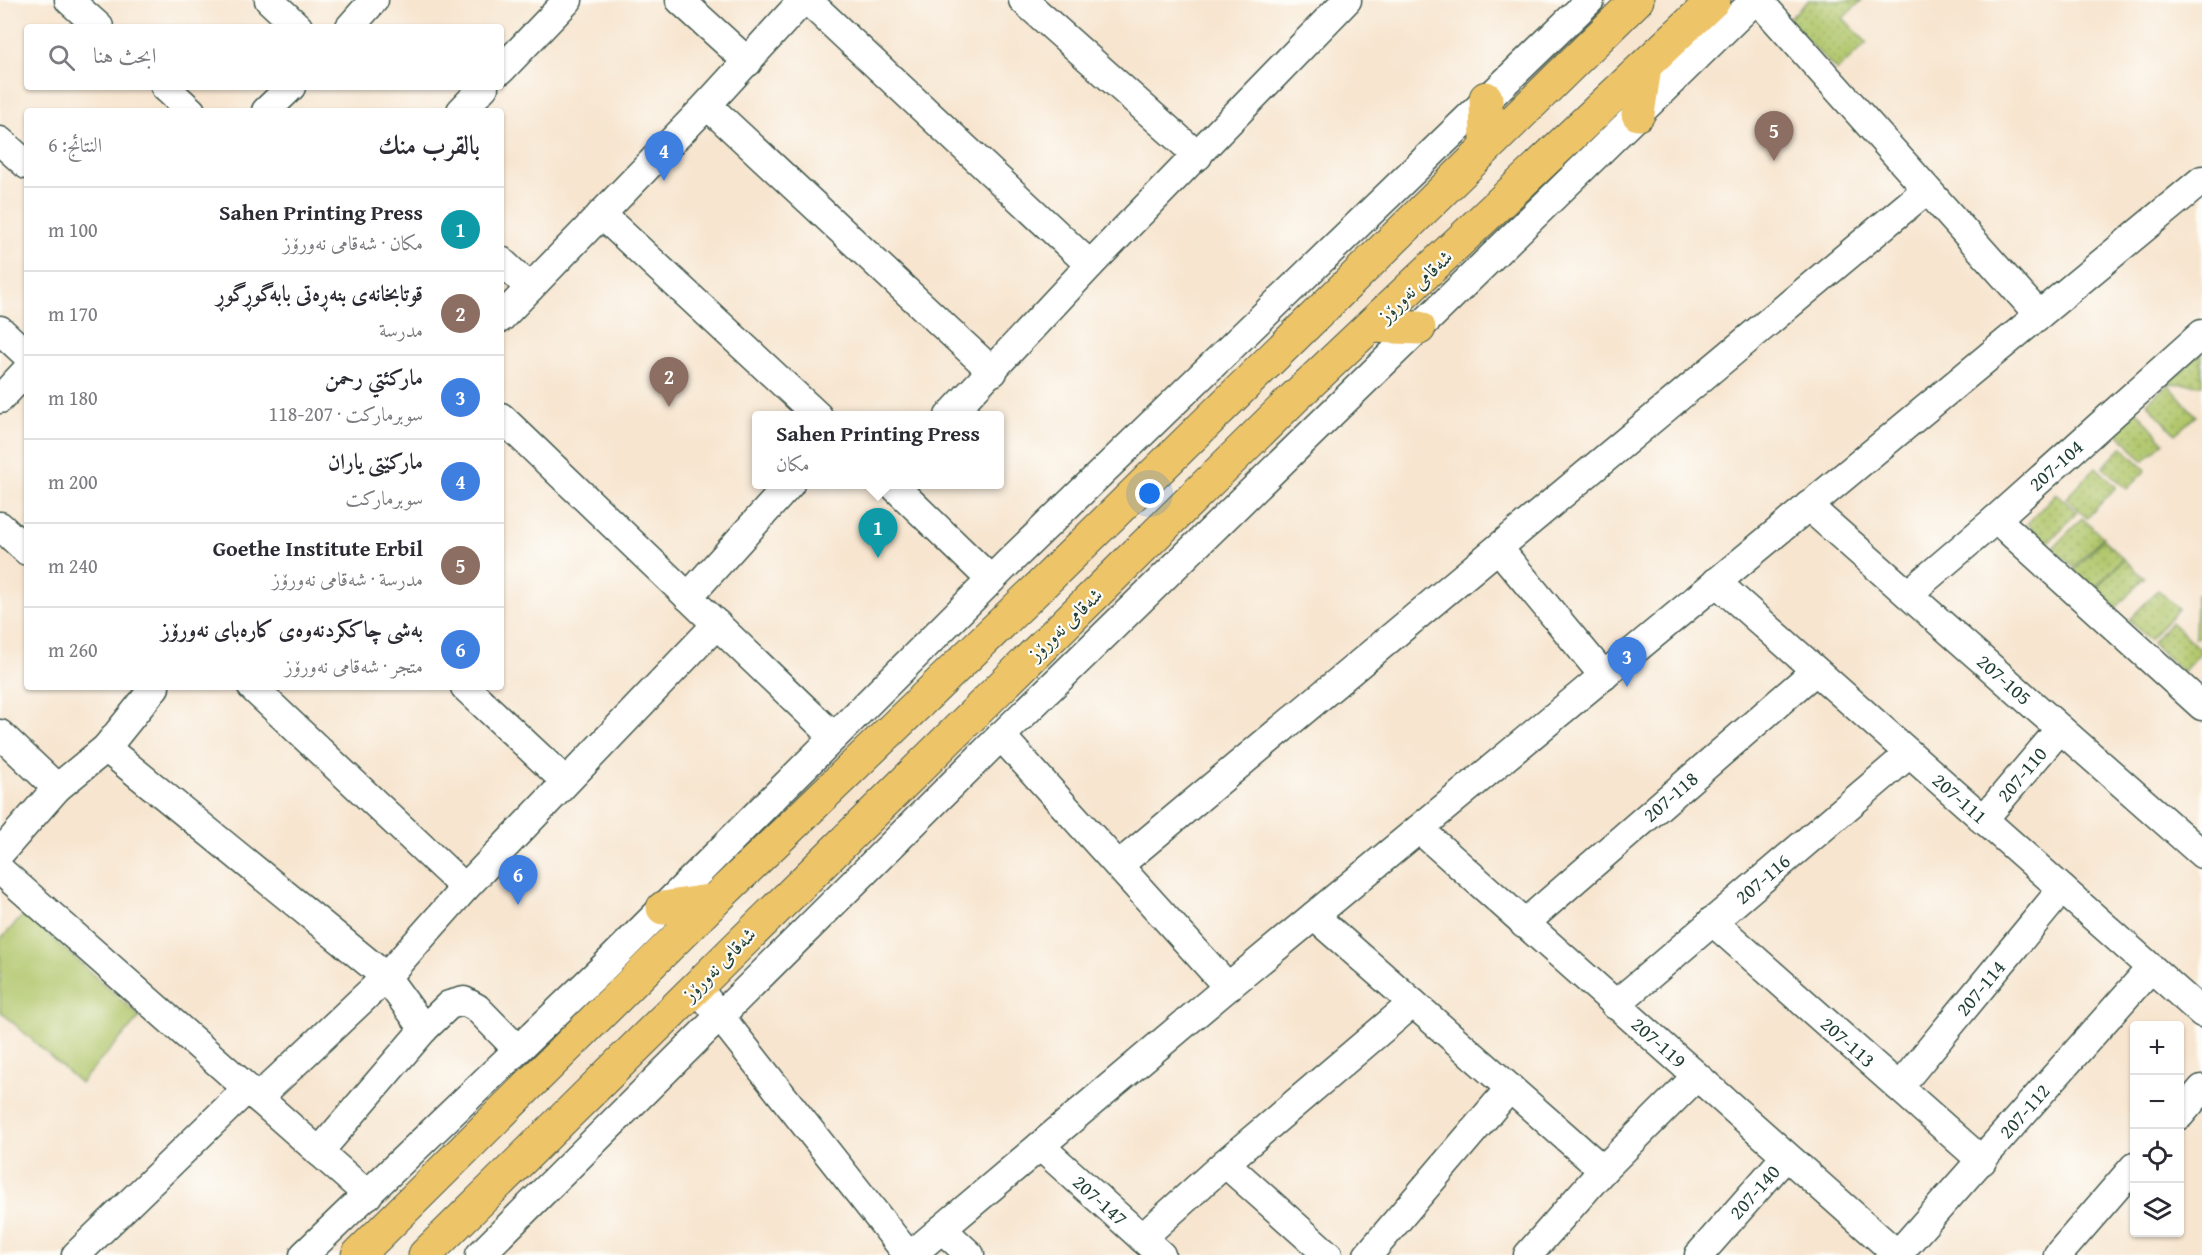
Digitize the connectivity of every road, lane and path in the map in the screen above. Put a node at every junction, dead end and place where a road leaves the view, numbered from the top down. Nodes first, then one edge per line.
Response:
1 (69, 0) edge
2 (269, 0) edge
3 (374, 0) edge
4 (568, 0) edge
5 (680, 0) edge
6 (805, 0) edge
7 (1023, 0) edge
8 (1347, 0) edge
9 (1590, 0) edge
10 (1637, 0) edge
11 (1713, 0) edge
12 (1757, 0) edge
13 (96, 24) edge
14 (295, 24) edge
15 (353, 24) edge
16 (748, 62) junction
17 (1645, 66) junction
18 (504, 67) edge
19 (168, 90) edge
20 (481, 90) edge
21 (1486, 98) junction
22 (707, 105) junction
23 (188, 108) edge
24 (464, 108) edge
25 (1638, 114) junction
26 (0, 141) edge
27 (1487, 145) junction
28 (1198, 156) junction
29 (24, 162) edge
30 (2202, 180) edge
31 (1925, 190) junction
32 (601, 214) junction
33 (504, 264) edge
34 (1090, 265) junction
35 (530, 288) junction
36 (504, 315) edge
37 (2039, 315) junction
38 (1372, 326) junction
39 (1419, 328) junction
40 (0, 330) edge
41 (2202, 334) edge
42 (24, 352) edge
43 (1269, 360) junction
44 (993, 372) junction
45 (24, 373) edge
46 (1237, 391) junction
47 (1295, 398) junction
48 (0, 399) edge
49 (813, 411) edge
50 (954, 411) edge
51 (504, 420) edge
52 (1270, 422) junction
53 (785, 489) edge
54 (898, 489) edge
55 (1808, 506) junction
56 (1996, 519) junction
57 (0, 526) edge
58 (24, 548) edge
59 (1499, 549) junction
60 (1001, 570) junction
61 (1716, 582) junction
62 (1038, 588) junction
63 (1908, 594) junction
64 (688, 597) junction
65 (717, 624) junction
66 (1815, 671) junction
67 (1604, 675) junction
68 (153, 690) edge
69 (255, 690) edge
70 (468, 690) edge
71 (2202, 706) edge
72 (2060, 729) junction
73 (0, 734) edge
74 (1001, 736) junction
75 (834, 737) junction
76 (106, 748) junction
77 (1909, 754) junction
78 (566, 781) junction
79 (57, 788) junction
80 (1983, 820) junction
81 (1419, 829) junction
82 (0, 853) edge
83 (2202, 854) edge
84 (1119, 865) junction
85 (0, 870) edge
86 (465, 888) junction
87 (2062, 889) junction
88 (714, 900) junction
89 (663, 908) junction
90 (1314, 916) junction
91 (1712, 921) junction
92 (1524, 924) junction
93 (2151, 968) junction
94 (386, 977) junction
95 (696, 986) junction
96 (1228, 987) junction
97 (1413, 1002) junction
98 (1615, 1005) junction
99 (2202, 1013) edge
100 (721, 1017) junction
101 (424, 1029) junction
102 (517, 1049) junction
103 (1696, 1077) junction
104 (1899, 1087) junction
105 (1510, 1088) junction
106 (2202, 1089) edge
107 (252, 1094) junction
108 (2184, 1110) edge
109 (1040, 1146) junction
110 (319, 1152) junction
111 (1786, 1156) junction
112 (1982, 1161) junction
113 (1225, 1163) junction
114 (1603, 1170) junction
115 (2130, 1172) edge
116 (368, 1195) junction
117 (942, 1229) junction
118 (1151, 1247) edge
119 (1705, 1253) edge
120 (76, 1255) edge
121 (304, 1255) edge
122 (358, 1255) edge
123 (425, 1255) edge
124 (480, 1255) edge
125 (910, 1255) edge
126 (970, 1255) edge
127 (1328, 1255) edge
128 (1368, 1255) edge
129 (1528, 1255) edge
130 (1898, 1255) edge
131 (2058, 1255) edge

1 - 13 street
2 - 14 street
3 - 15 street
4 - 18 street
5 - 16 street
6 - 16 street
6 - 34 street
7 - 28 street
8 - 28 street
9 - 21 street
10 - 27 main road
11 - 17 main road, شەقامی نەورۆز
12 - 25 street
12 - 31 street
16 - 22 street
17 - 25 main road
17 - 38 main road, شەقامی نەورۆز
19 - 23 street
20 - 24 street
21 - 27 main road
21 - 60 street
22 - 32 street
22 - 44 street
25 - 39 street
26 - 29 street
27 - 43 main road
28 - 34 street
30 - 37 street
31 - 37 street
31 - 59 street
32 - 35 street
32 - 49 street
33 - 35 street
34 - 44 street
35 - 36 street
37 - 55 street
38 - 39 main road
38 - 47 main road, شەقامی نەورۆز
39 - 74 street
40 - 42 street
41 - 56 street, 207-104
43 - 46 main road
43 - 47 main road
44 - 50 street
45 - 48 street
46 - 52 main road
46 - 62 main road
47 - 52 main road, شەقامی نەورۆز
51 - 64 street
52 - 95 main road, شەقامی نەورۆز
53 - 64 street
54 - 60 street
55 - 61 street
55 - 63 street, 207-105
56 - 63 street, 207-104
56 - 71 street
57 - 58 street
59 - 67 street
59 - 84 street
60 - 62 street
60 - 75 street
61 - 66 street, 207-111
61 - 67 street
62 - 88 main road
63 - 72 street, 207-105
64 - 65 street
65 - 75 street
65 - 78 street
66 - 77 street, 207-111
66 - 92 street, 207-118
67 - 81 street
68 - 76 street
69 - 86 street
70 - 78 street
72 - 80 street, 207-110
72 - 83 street, 207-105
73 - 79 street
74 - 84 street
74 - 100 street
75 - 89 street
76 - 79 street
76 - 94 street
77 - 80 street, 207-111
77 - 91 street, 207-116
78 - 86 street
79 - 82 street
80 - 87 street, 207-111
81 - 90 street
81 - 92 street, 207-119
84 - 96 street
85 - 107 street
86 - 94 street
87 - 93 street, 207-111
87 - 104 street, 207-114
88 - 89 main road
88 - 122 main road
89 - 102 street
90 - 96 street
90 - 97 street
91 - 98 street, 207-116
91 - 104 street, 207-113
92 - 98 street, 207-119
93 - 99 street, 207-111
93 - 112 street, 207-112
94 - 101 street
94 - 107 street
95 - 100 street
95 - 123 main road, شەقامی نەورۆز
96 - 109 street
97 - 105 street
97 - 113 street
98 - 103 street, 207-119
100 - 124 street
100 - 125 street
101 - 102 street
101 - 110 street
102 - 116 street
103 - 111 street, 207-119
103 - 114 street
104 - 112 street, 207-113
105 - 114 street
105 - 128 street
106 - 108 street
107 - 110 street
107 - 120 street
109 - 117 street
109 - 118 street, 207-147
110 - 116 street
111 - 119 street, 207-140
111 - 130 street, 207-119
112 - 130 street, 207-112
113 - 118 street
113 - 127 street
114 - 129 street
115 - 131 street
116 - 121 street
117 - 125 street
117 - 126 street

